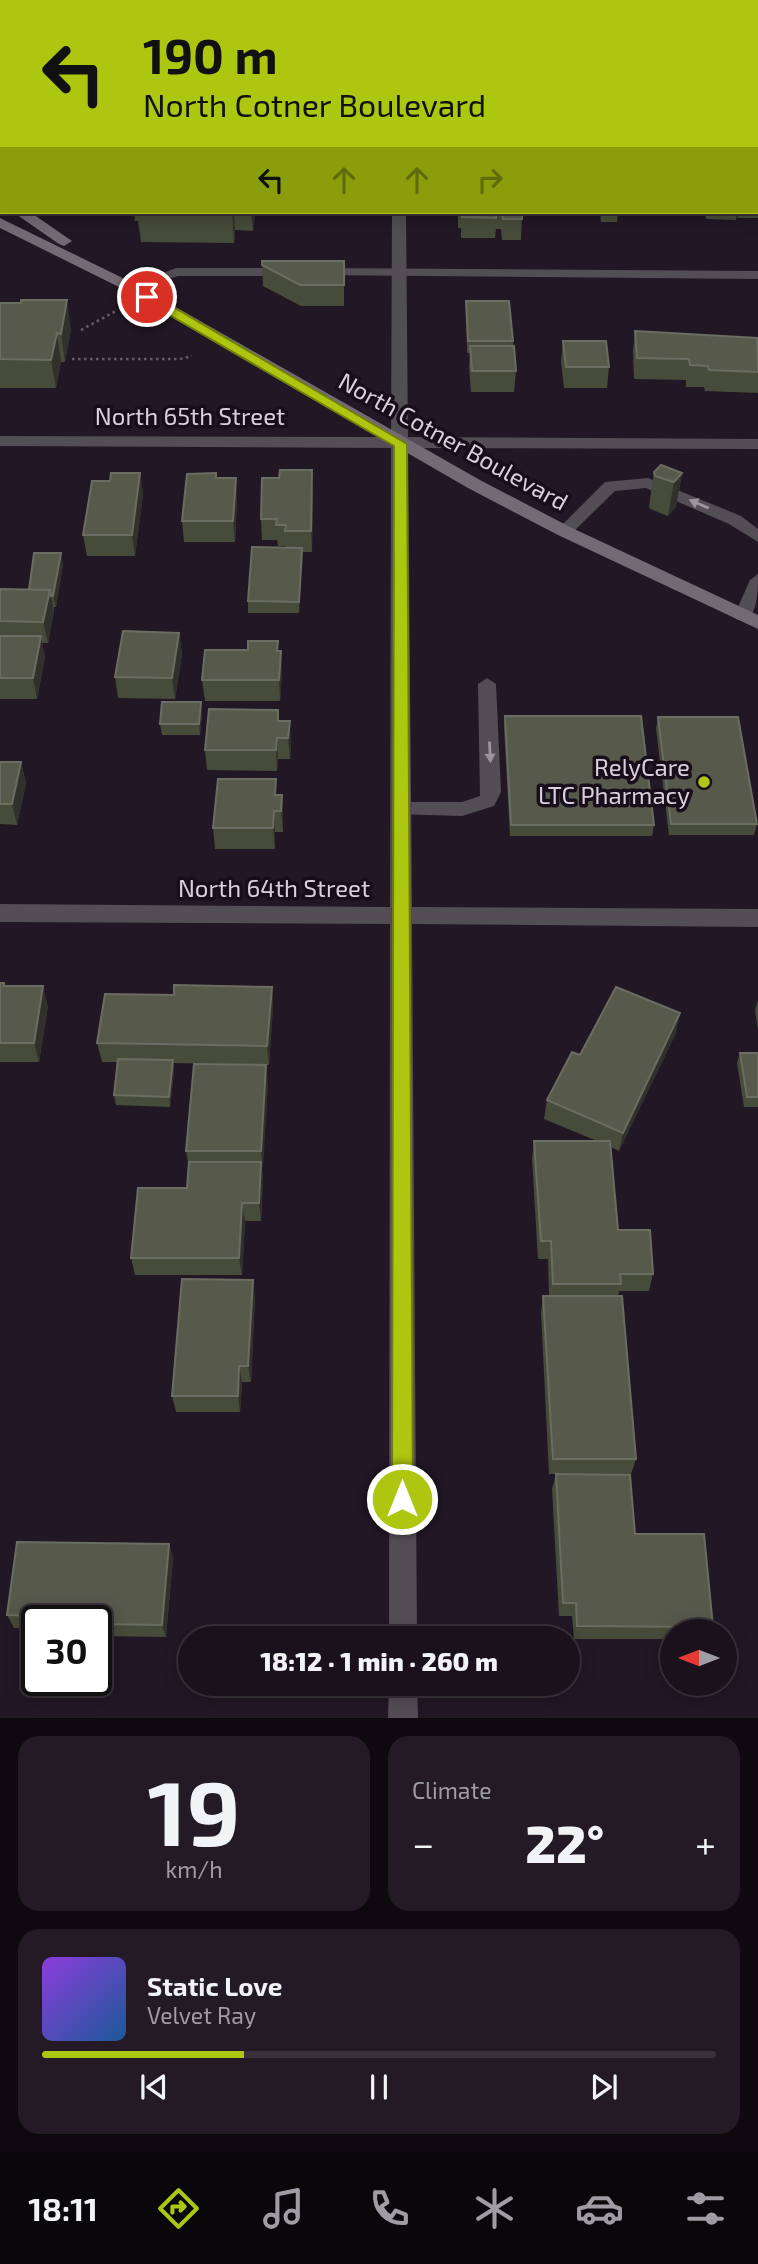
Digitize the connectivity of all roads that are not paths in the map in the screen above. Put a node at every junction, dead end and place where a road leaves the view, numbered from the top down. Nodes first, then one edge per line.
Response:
1 (23, 214) edge
2 (399, 214) edge
3 (0, 222) edge
4 (399, 273) junction
5 (758, 275) edge
6 (132, 288) junction
7 (0, 441) edge
8 (401, 444) junction
9 (758, 444) edge
10 (564, 531) junction
11 (758, 537) edge
12 (758, 580) edge
13 (750, 620) edge
14 (487, 684) dead end
15 (400, 809) junction
16 (0, 914) edge
17 (400, 916) junction
18 (758, 918) edge
19 (403, 1626) edge
20 (403, 1696) edge
21 (403, 1718) edge

1 - 6 main road, North Cotner Boulevard
2 - 4 street
3 - 6 main road, North Cotner Boulevard
4 - 5 lane
4 - 6 lane
4 - 8 street
6 - 8 main road, North Cotner Boulevard
7 - 8 street, North 65th Street
8 - 9 street, North 65th Street
8 - 10 main road, North Cotner Boulevard
8 - 15 street
11 -> 10 lane
10 - 13 main road, North Cotner Boulevard
12 - 13 lane
14 -> 15 lane
15 - 17 street
16 - 17 street, North 64th Street
17 - 18 street, North 64th Street
17 - 19 street
20 - 21 street

